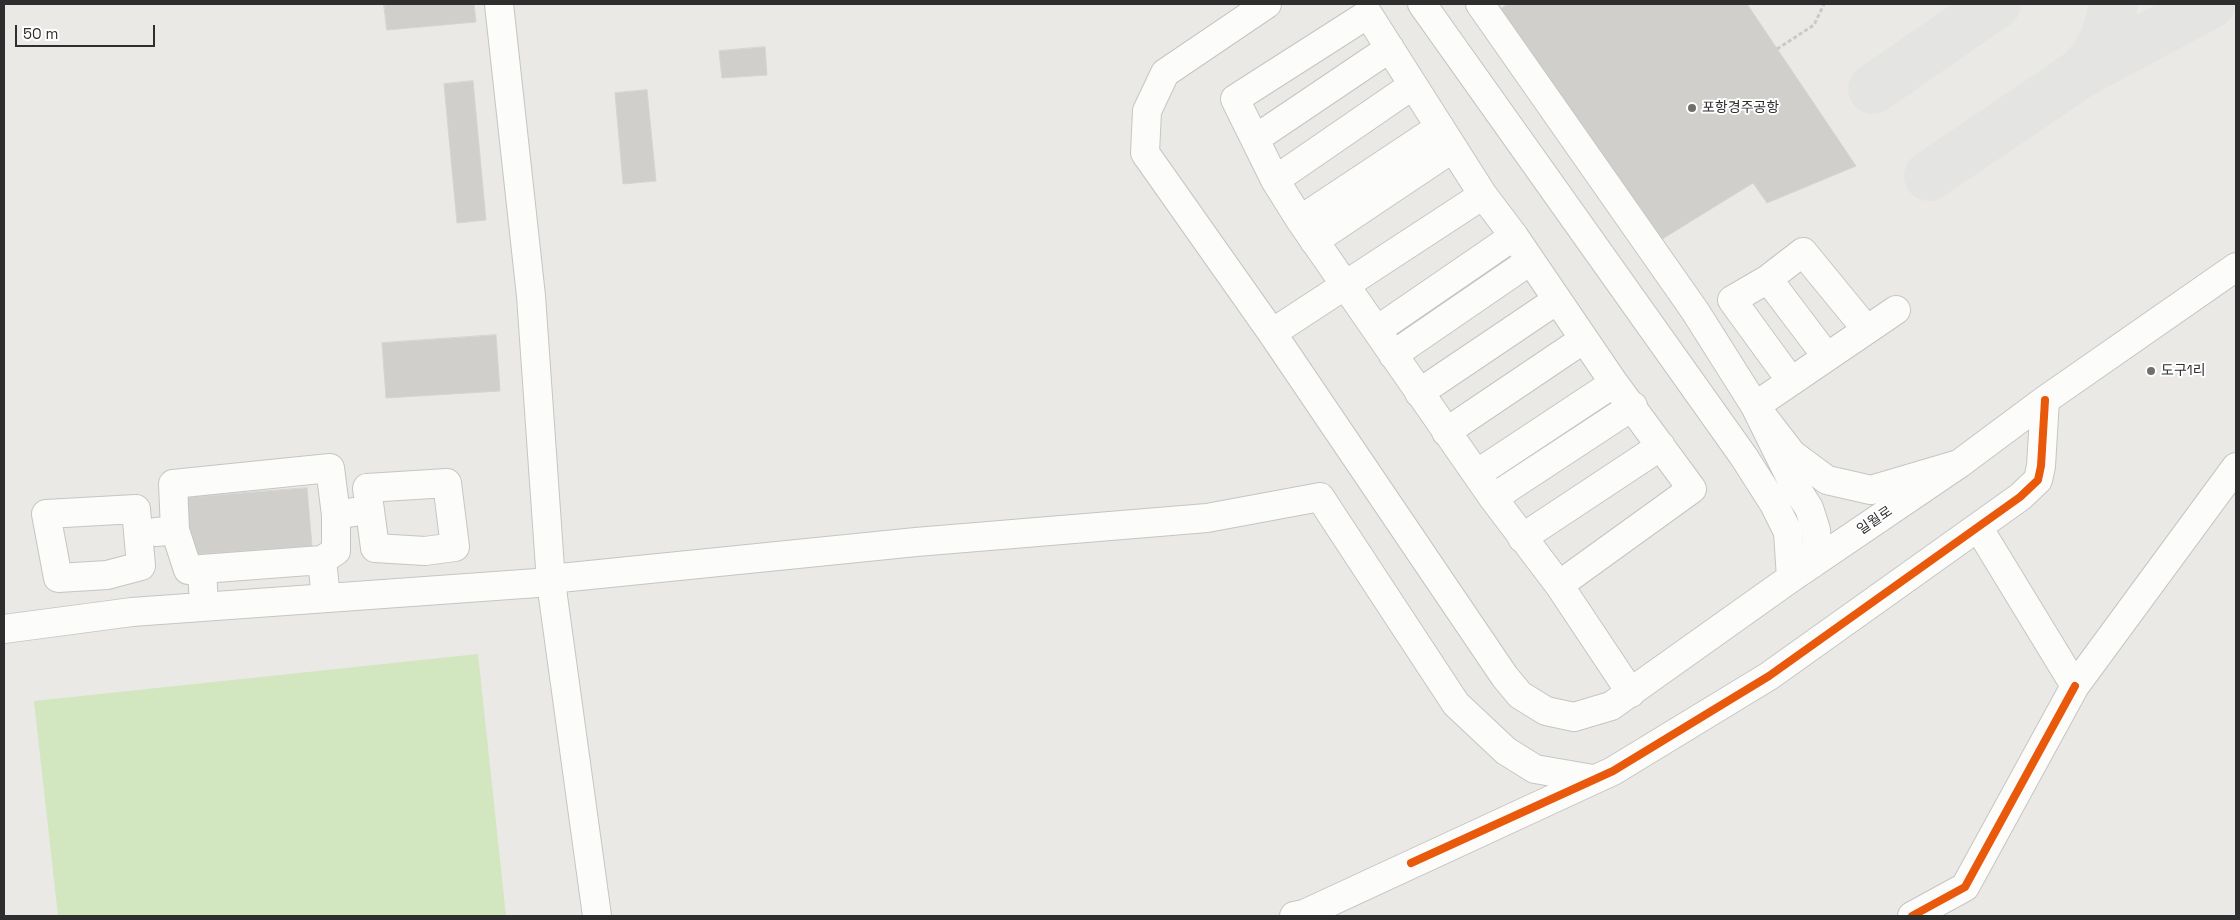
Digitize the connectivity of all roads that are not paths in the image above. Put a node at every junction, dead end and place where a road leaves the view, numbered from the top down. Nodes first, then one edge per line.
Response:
1 (499, 4) edge
2 (1266, 4) edge
3 (1422, 4) edge
4 (1480, 4) edge
5 (1390, 48) junction
6 (1414, 85) junction
7 (1446, 138) junction
8 (1255, 139) junction
9 (1275, 180) junction
10 (1483, 195) junction
11 (1307, 230) junction
12 (1514, 236) junction
13 (1530, 261) junction
14 (2236, 267) edge
15 (1768, 279) junction
16 (1346, 287) junction
17 (1557, 300) junction
18 (1896, 310) dead end
19 (1377, 330) junction
20 (1867, 330) junction
21 (1272, 334) junction
22 (1584, 338) junction
23 (1393, 355) junction
24 (1827, 357) junction
25 (1791, 381) junction
26 (1614, 383) junction
27 (1419, 393) junction
28 (2045, 400) junction
29 (1633, 406) junction
30 (1755, 406) junction
31 (1446, 432) junction
32 (1661, 446) junction
33 (1959, 464) junction
34 (2236, 467) edge
35 (1478, 472) junction
36 (1493, 498) junction
37 (370, 509) junction
38 (336, 515) junction
39 (1978, 527) junction
40 (174, 530) junction
41 (138, 534) junction
42 (1522, 538) junction
43 (425, 552) junction
44 (322, 560) junction
45 (267, 564) junction
46 (202, 569) junction
47 (1801, 571) junction
48 (107, 575) junction
49 (551, 582) junction
50 (1559, 585) junction
51 (426, 590) junction
52 (326, 598) junction
53 (268, 601) junction
54 (204, 606) junction
55 (104, 615) junction
56 (4, 629) edge
57 (2075, 686) junction
58 (1631, 693) junction
59 (1593, 780) junction
60 (597, 916) edge
61 (1294, 916) edge
62 (1912, 916) edge

1 - 49 street
2 - 21 street, 일월로
3 - 47 street
4 - 30 street
5 - 6 street
5 - 8 street
5 - 8 street
6 - 7 street
6 - 9 street
7 - 10 street
7 - 11 street
8 - 9 street
9 - 11 street
10 - 12 street
10 - 16 street
11 - 16 street
12 - 13 street
12 - 19 street
13 - 17 street
13 - 23 street
14 - 28 street, 일월로
15 - 20 street
15 - 24 street
15 - 25 street
16 - 19 street
16 - 21 street
17 - 22 street
17 - 27 street
18 - 20 street
19 - 23 street
20 - 24 street
21 - 58 street, 일월로
22 - 26 street
22 - 31 street
23 - 27 street
24 - 25 street
25 - 30 street
26 - 29 street
26 - 35 street
27 - 31 street
28 - 33 street, 일월로
28 - 39 street
29 - 32 street
29 - 36 street
30 - 33 street
30 - 47 street
31 - 35 street
32 - 42 street
32 - 50 street
33 - 47 street, 일월로
34 - 57 street
35 - 36 street
36 - 42 street
37 - 38 street
37 - 43 street
37 - 43 street
38 - 40 street
38 - 44 street
39 - 57 street
39 - 59 street
40 - 41 street
40 - 46 street
41 - 48 street
41 - 48 street
42 - 50 street
43 - 51 street
44 - 45 street
44 - 52 street
45 - 46 street
45 - 53 street
46 - 54 street
47 - 58 street, 일월로
48 - 55 street
49 - 51 street
49 - 59 street
49 - 60 street
50 - 58 street
51 - 52 street
52 - 53 street
53 - 54 street
54 - 55 street
55 - 56 street
57 - 62 street
59 - 61 street

